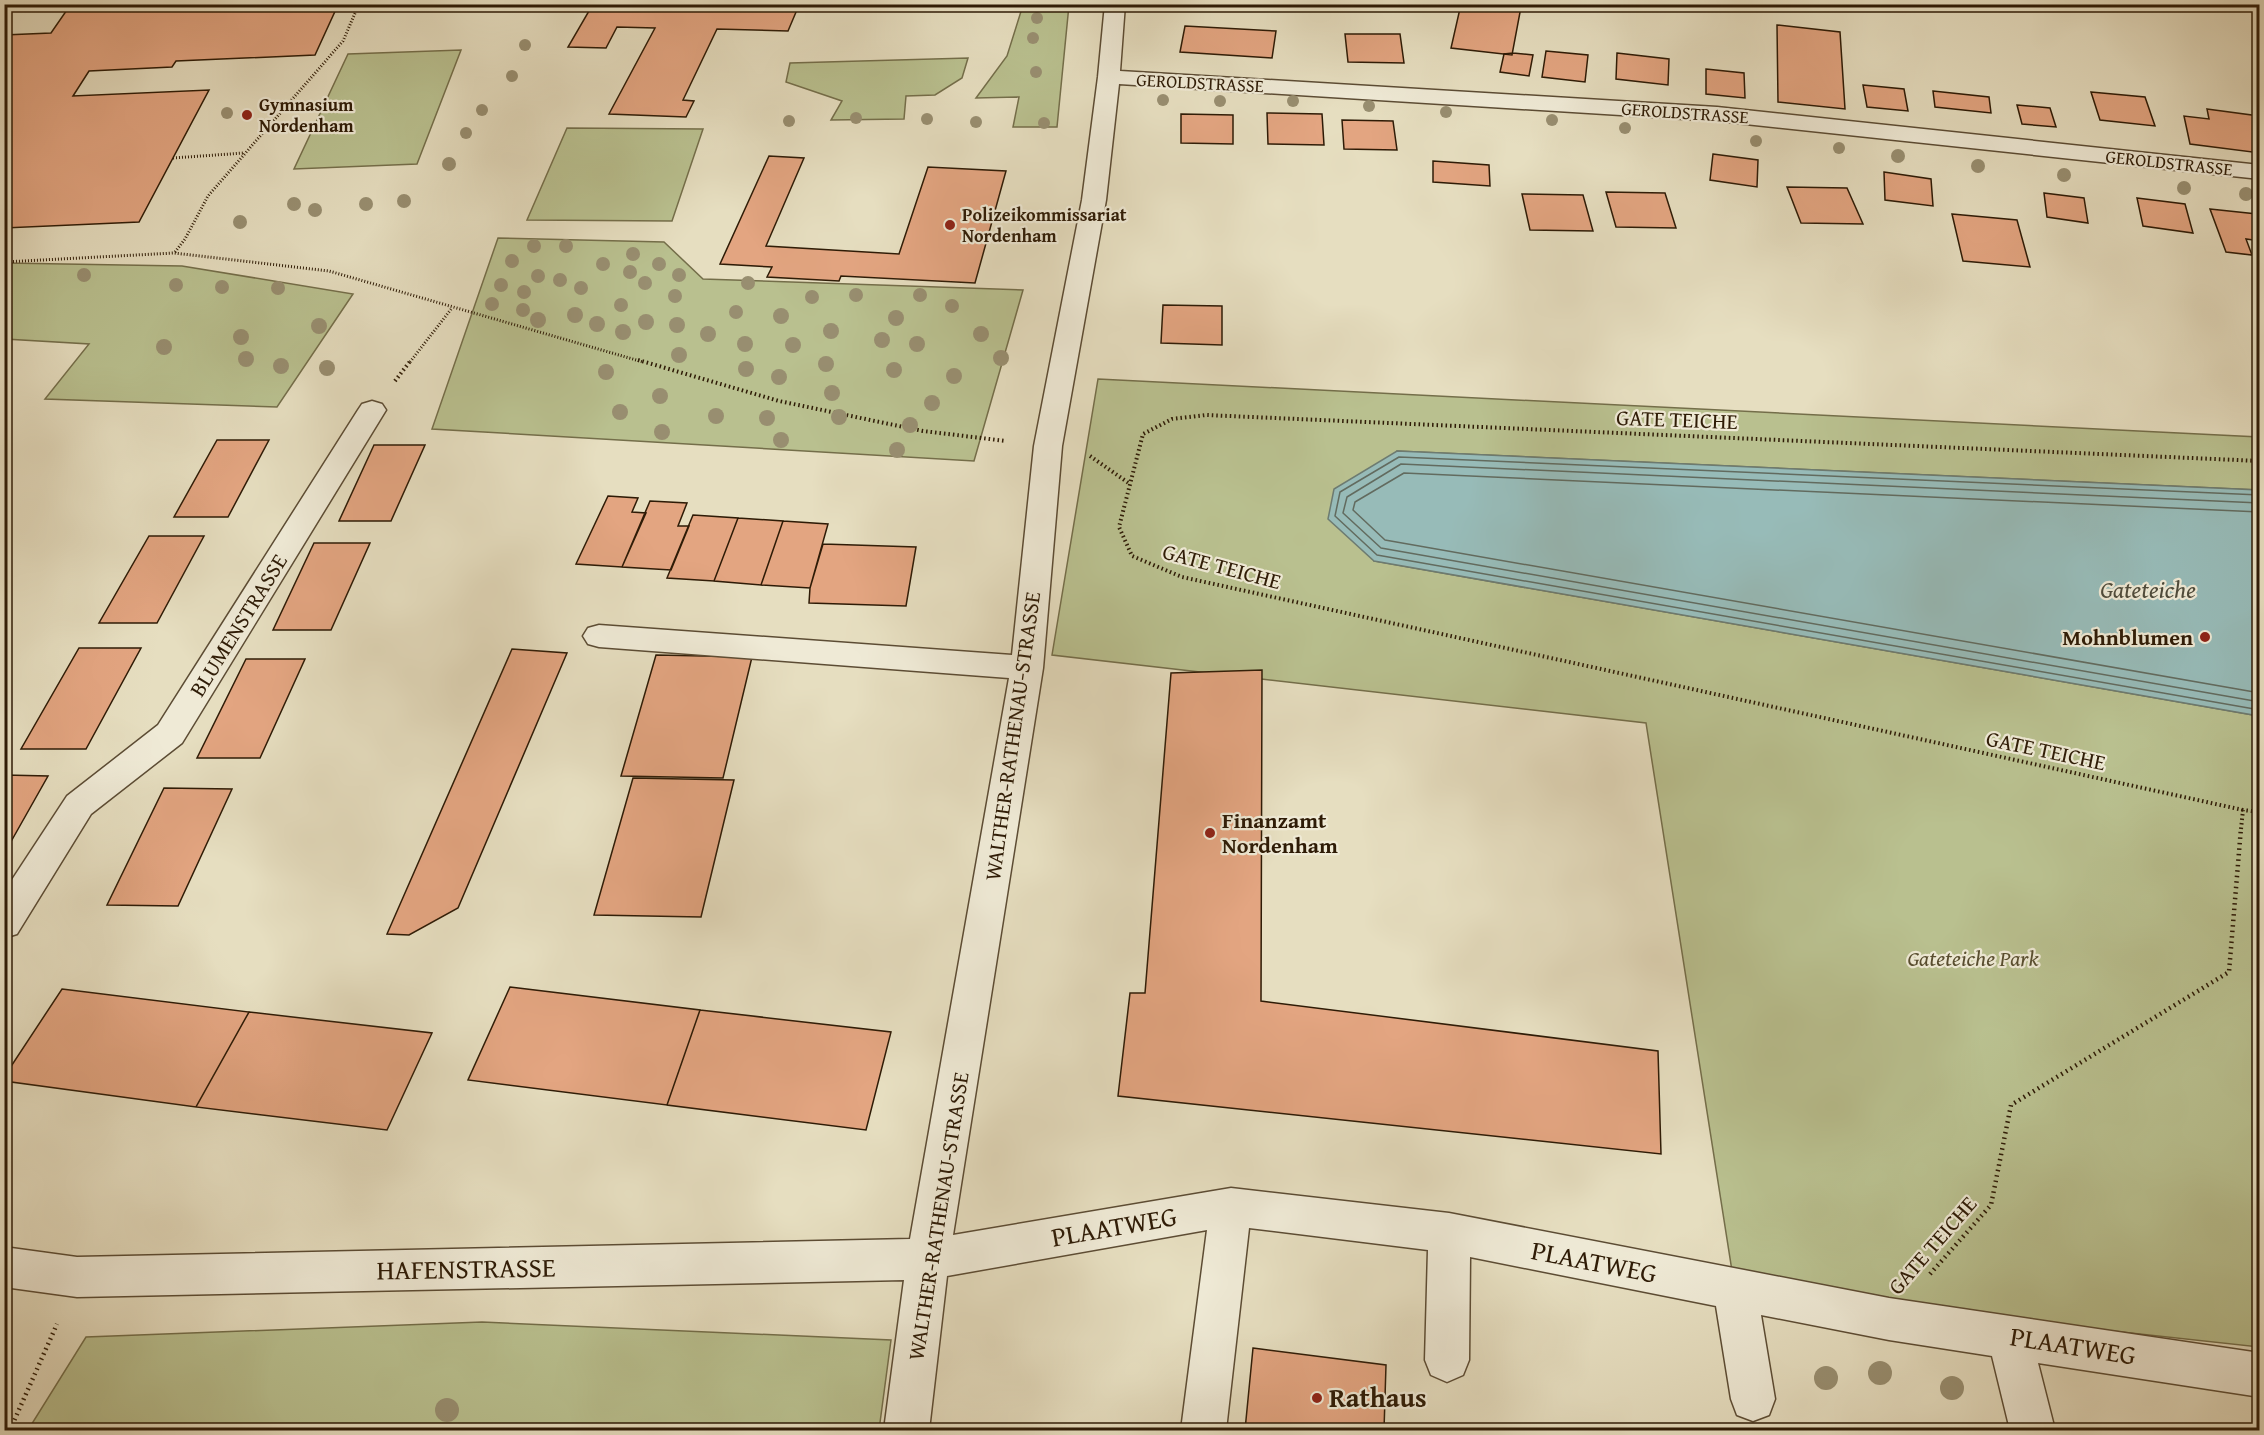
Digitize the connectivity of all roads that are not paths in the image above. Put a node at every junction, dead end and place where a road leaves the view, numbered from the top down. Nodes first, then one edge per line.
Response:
1 (1115, 4) edge
2 (1109, 77) junction
3 (2259, 172) edge
4 (372, 410) road end
5 (599, 636) dead end
6 (1027, 668) junction
7 (4, 922) edge
8 (1231, 1208) junction
9 (1449, 1233) junction
10 (928, 1259) junction
11 (4, 1267) edge
12 (1735, 1290) junction
13 (2009, 1336) junction
14 (1447, 1360) dead end
15 (2259, 1375) edge
16 (1753, 1399) dead end
17 (907, 1431) edge
18 (1204, 1431) edge
19 (2032, 1431) edge

1 - 2 street, WALTHER-RATHENAU-STRASSE
2 - 3 street, GEROLDSTRASSE
2 - 6 street, WALTHER-RATHENAU-STRASSE
4 - 7 street, BLUMENSTRASSE
5 - 6 street
6 - 10 street, WALTHER-RATHENAU-STRASSE
8 - 9 street, PLAATWEG
8 - 10 street, PLAATWEG
8 - 18 street
9 - 12 street, PLAATWEG
9 - 14 street
10 - 11 street, HAFENSTRASSE
10 - 17 street, WALTHER-RATHENAU-STRASSE
12 - 13 street, PLAATWEG
12 - 16 street
13 - 15 street, PLAATWEG
13 - 19 street

